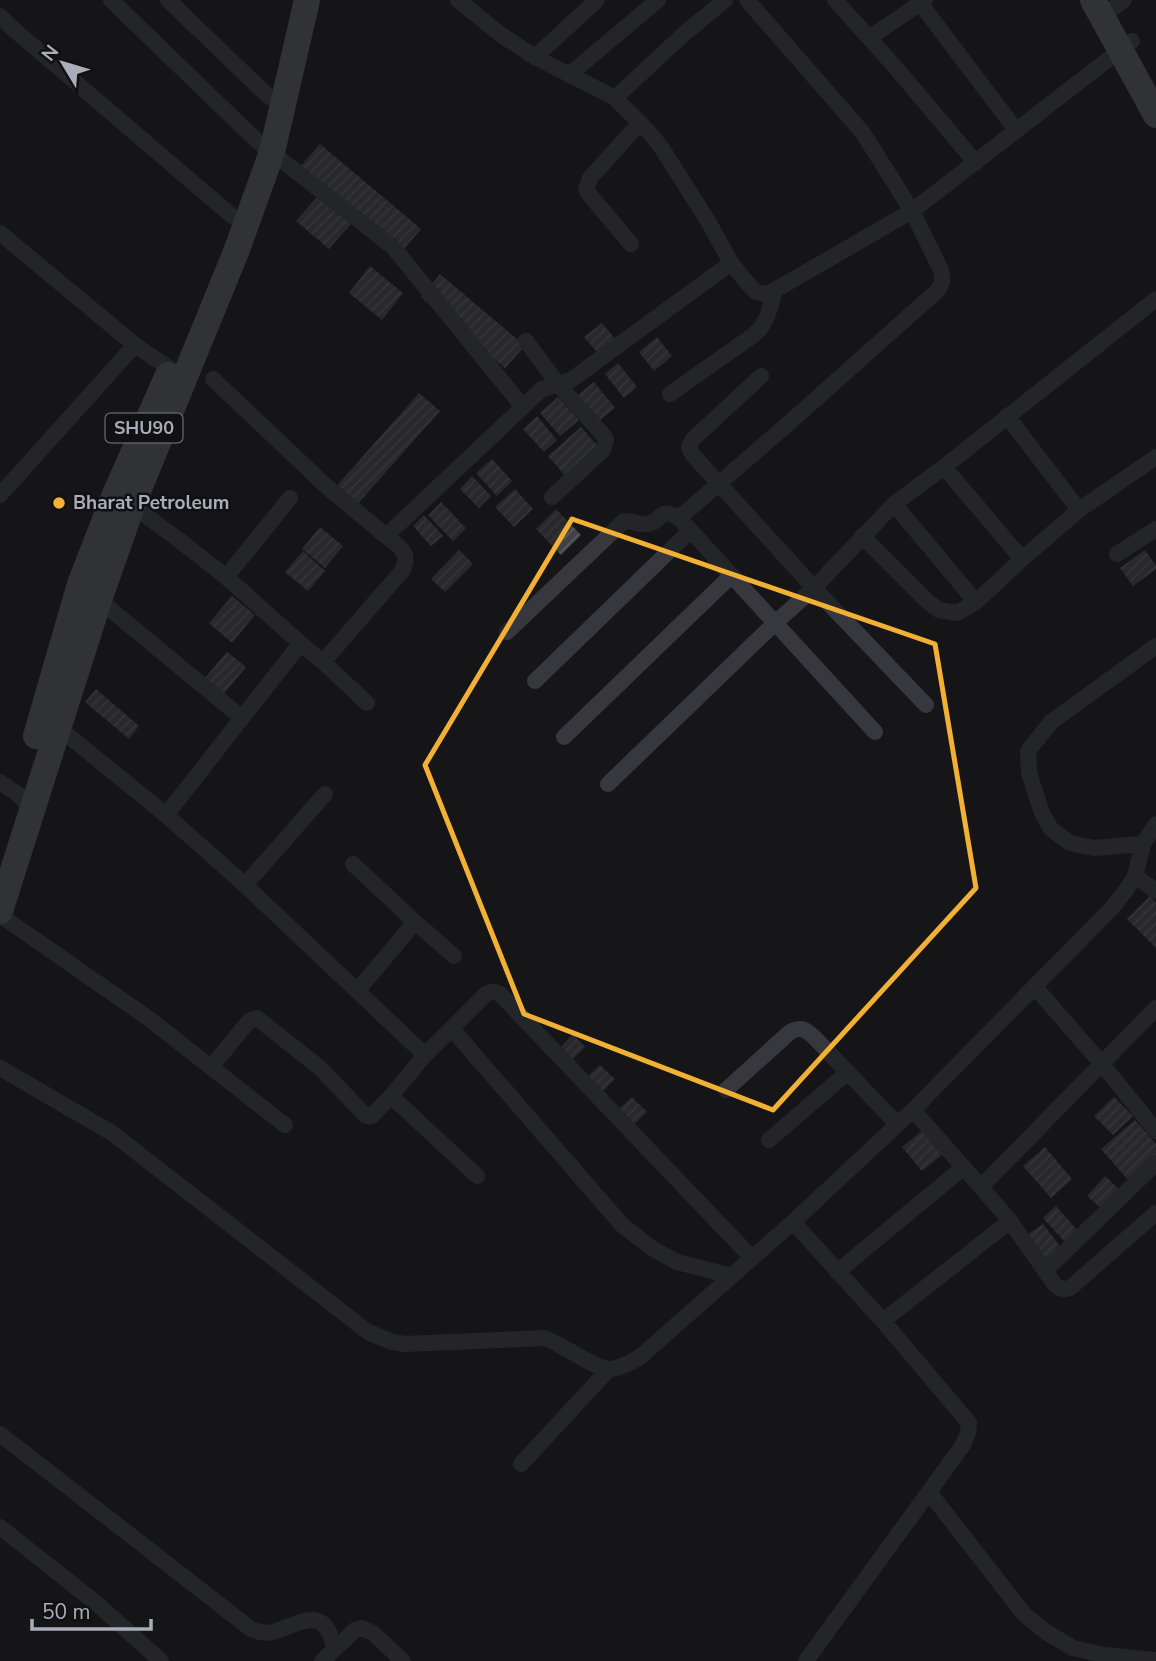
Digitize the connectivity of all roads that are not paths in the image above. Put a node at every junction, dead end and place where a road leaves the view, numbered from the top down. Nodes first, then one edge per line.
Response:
1 (111, 0) edge
2 (168, 0) edge
3 (292, 0) edge
4 (307, 0) edge
5 (458, 0) edge
6 (597, 0) edge
7 (658, 0) edge
8 (725, 0) edge
9 (747, 0) edge
10 (835, 0) edge
11 (923, 2) edge
12 (1111, 2) edge
13 (0, 16) edge
14 (869, 38) junction
15 (1126, 46) junction
16 (535, 57) junction
17 (569, 75) junction
18 (1156, 83) edge
19 (269, 97) junction
20 (615, 98) junction
21 (1156, 115) edge
22 (640, 123) junction
23 (1016, 130) junction
24 (265, 146) junction
25 (976, 163) junction
26 (912, 211) junction
27 (232, 216) junction
28 (0, 233) edge
29 (631, 244) dead end
30 (731, 263) junction
31 (775, 290) junction
32 (1156, 299) edge
33 (526, 341) dead end
34 (135, 345) junction
35 (178, 374) junction
36 (761, 376) dead end
37 (213, 379) dead end
38 (558, 384) junction
39 (670, 394) dead end
40 (523, 407) junction
41 (1007, 416) junction
42 (1156, 457) edge
43 (944, 467) junction
44 (719, 483) junction
45 (0, 495) edge
46 (552, 497) dead end
47 (290, 498) dead end
48 (124, 500) junction
49 (894, 504) junction
50 (1079, 510) junction
51 (684, 524) junction
52 (1156, 529) edge
53 (386, 536) junction
54 (862, 536) junction
55 (1117, 554) dead end
56 (1022, 559) junction
57 (732, 575) junction
58 (226, 577) junction
59 (814, 588) junction
60 (89, 592) junction
61 (976, 602) junction
62 (774, 624) junction
63 (508, 632) dead end
64 (300, 644) junction
65 (1156, 646) edge
66 (323, 662) junction
67 (536, 681) dead end
68 (367, 703) dead end
69 (926, 705) dead end
70 (242, 718) junction
71 (50, 721) junction
72 (875, 732) dead end
73 (564, 737) dead end
74 (608, 784) dead end
75 (325, 794) dead end
76 (17, 795) edge
77 (166, 815) junction
78 (1156, 824) edge
79 (1143, 844) junction
80 (0, 859) edge
81 (353, 864) dead end
82 (1135, 876) junction
83 (245, 885) junction
84 (1156, 891) edge
85 (0, 913) edge
86 (415, 922) junction
87 (454, 956) dead end
88 (1034, 986) junction
89 (357, 991) junction
90 (1156, 1008) edge
91 (452, 1029) junction
92 (425, 1055) junction
93 (1102, 1064) junction
94 (211, 1067) junction
95 (0, 1069) edge
96 (848, 1072) junction
97 (726, 1090) dead end
98 (391, 1096) junction
99 (913, 1110) junction
100 (897, 1124) junction
101 (285, 1125) dead end
102 (1156, 1131) edge
103 (769, 1140) dead end
104 (1156, 1163) edge
105 (964, 1167) junction
106 (477, 1176) dead end
107 (981, 1187) junction
108 (1156, 1213) edge
109 (1010, 1221) junction
110 (793, 1222) junction
111 (752, 1258) junction
112 (1045, 1271) junction
113 (838, 1272) junction
114 (732, 1276) junction
115 (883, 1321) junction
116 (610, 1369) junction
117 (0, 1434) edge
118 (521, 1464) dead end
119 (929, 1492) junction
120 (0, 1527) edge
121 (327, 1657) edge
122 (1156, 1660) edge
123 (161, 1661) edge
124 (403, 1661) edge
125 (806, 1661) edge

1 - 24 street
2 - 19 street
3 - 19 main road, SHU90
4 - 24 main road
5 - 16 street
6 - 16 street
7 - 17 street
8 - 20 street
9 - 26 street
10 - 14 street
11 - 14 street
11 - 23 street
12 - 15 main road
13 - 27 street
14 - 25 street
15 - 18 main road
15 - 21 main road
15 - 23 street
16 - 17 street
17 - 20 street
19 - 24 main road, SHU90
20 - 22 street
22 - 29 street
22 - 30 street
23 - 25 street
24 - 27 main road, SHU90
24 - 35 main road
24 - 40 street
25 - 26 street
26 - 31 street
26 - 44 street
27 - 35 main road, SHU90
28 - 34 street
30 - 31 street
30 - 38 street
31 - 39 street
32 - 41 street
33 - 38 street
34 - 35 street
34 - 45 street
35 - 48 main road, SHU90
36 - 44 street
37 - 53 street
38 - 40 street
38 - 46 street
40 - 53 street
41 - 43 street
41 - 50 street
42 - 50 street
43 - 49 street
43 - 56 street
44 - 51 street
44 - 59 street
47 - 58 street
48 - 58 street
48 - 60 main road, SHU90
49 - 54 street
49 - 61 street
50 - 56 street
51 - 57 street
51 - 63 street
51 - 67 street
52 - 55 street
53 - 66 street
54 - 59 street
54 - 61 street
56 - 61 street
57 - 62 street
57 - 73 street
58 - 64 street
59 - 62 street
59 - 69 street
60 - 70 street
60 - 71 main road, SHU90
62 - 72 street
62 - 74 street
64 - 66 street
64 - 70 street
65 - 79 street
66 - 68 street
70 - 77 street
71 - 76 main road, SHU90
71 - 77 street
75 - 83 street
76 - 80 main road, SHU90
76 - 85 main road
77 - 83 street
78 - 79 street
79 - 82 street
81 - 86 street
82 - 84 street
82 - 88 street
83 - 89 street
85 - 94 street
86 - 87 street
86 - 89 street
88 - 93 street
88 - 99 street
89 - 92 street
90 - 93 street
91 - 92 street
91 - 111 street
91 - 114 street
92 - 98 street
93 - 102 street
93 - 107 street
94 - 98 street
94 - 101 street
95 - 116 street
96 - 97 street
96 - 100 street
96 - 103 street
98 - 106 street
99 - 100 street
99 - 105 street
100 - 110 street
104 - 112 street
105 - 107 street
105 - 113 street
107 - 109 street
108 - 112 street
109 - 112 street
109 - 115 street
110 - 111 street
110 - 113 street
111 - 114 street
113 - 115 street
114 - 116 street
115 - 119 street
116 - 118 street
117 - 121 street
119 - 122 street
119 - 125 street
120 - 123 street
121 - 124 street

